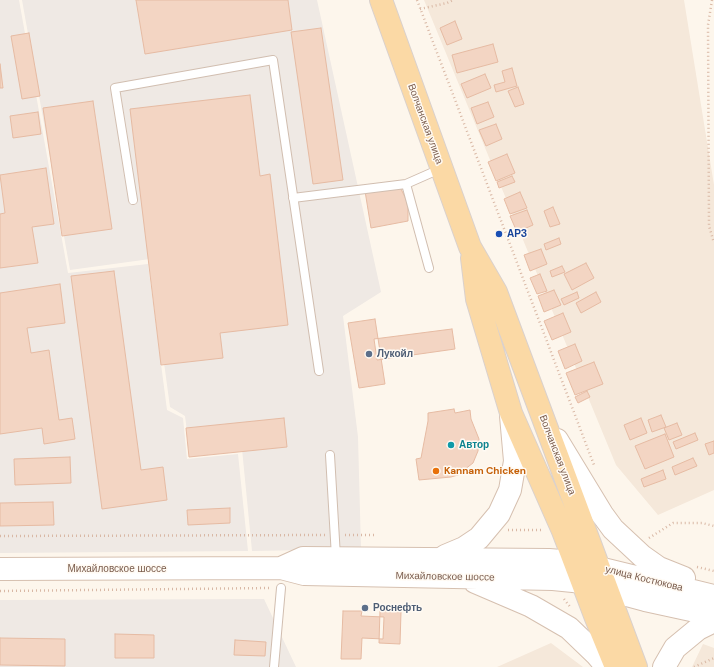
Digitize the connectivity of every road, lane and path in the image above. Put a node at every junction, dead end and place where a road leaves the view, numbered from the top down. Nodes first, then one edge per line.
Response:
1 (380, 0) edge
2 (417, 0) edge
3 (453, 0) edge
4 (712, 0) edge
5 (420, 9) junction
6 (441, 168) junction
7 (406, 184) junction
8 (292, 198) junction
9 (133, 200) dead end
10 (714, 243) edge
11 (470, 247) junction
12 (429, 268) dead end
13 (319, 371) dead end
14 (511, 412) junction
15 (541, 413) junction
16 (330, 455) dead end
17 (594, 466) dead end
18 (714, 526) edge
19 (505, 530) dead end
20 (544, 534) dead end
21 (335, 535) junction
22 (376, 535) dead end
23 (0, 536) edge
24 (645, 541) dead end
25 (336, 558) junction
26 (440, 558) junction
27 (574, 562) junction
28 (694, 566) dead end
29 (598, 567) junction
30 (0, 569) edge
31 (714, 571) edge
32 (281, 578) junction
33 (467, 578) junction
34 (583, 582) junction
35 (608, 590) junction
36 (0, 591) edge
37 (714, 592) edge
38 (714, 596) edge
39 (714, 614) edge
40 (714, 621) edge
41 (714, 658) edge
42 (274, 667) edge
43 (607, 667) edge
44 (616, 667) edge
45 (636, 667) edge
46 (664, 667) edge
47 (694, 667) edge

1 - 6 main road, Волчанская улица
2 - 5 path
3 - 5 path
4 - 10 path
5 - 17 path
6 - 7 lane
6 - 11 main road, Волчанская улица
7 - 8 lane
7 - 12 lane
8 - 9 lane
8 - 13 lane
11 - 14 main road, Волчанская улица
11 - 15 main road, Волчанская улица
14 - 26 main road
14 - 27 main road, Волчанская улица
15 - 29 main road, Волчанская улица
15 - 37 main road
16 - 21 lane
18 - 24 path
19 - 20 path
21 - 22 path
21 - 23 path
21 - 25 lane
25 - 26 main road, Михайловское шоссе
25 - 32 main road, Михайловское шоссе
26 - 27 main road, Михайловское шоссе
27 - 29 main road, улица Костюкова
27 - 34 main road, Волчанская улица
28 - 31 path
29 - 35 main road, Волчанская улица
29 - 38 main road, улица Костюкова
30 - 32 main road, Михайловское шоссе
32 - 33 main road, Михайловское шоссе
32 - 36 path
32 - 42 lane
33 - 34 main road, Михайловское шоссе
33 - 43 main road
34 - 35 main road, Михайловское шоссе
34 - 44 main road, Волчанская улица
35 - 39 main road, улица Костюкова
35 - 45 main road, Волчанская улица
40 - 46 main road
41 - 47 path

